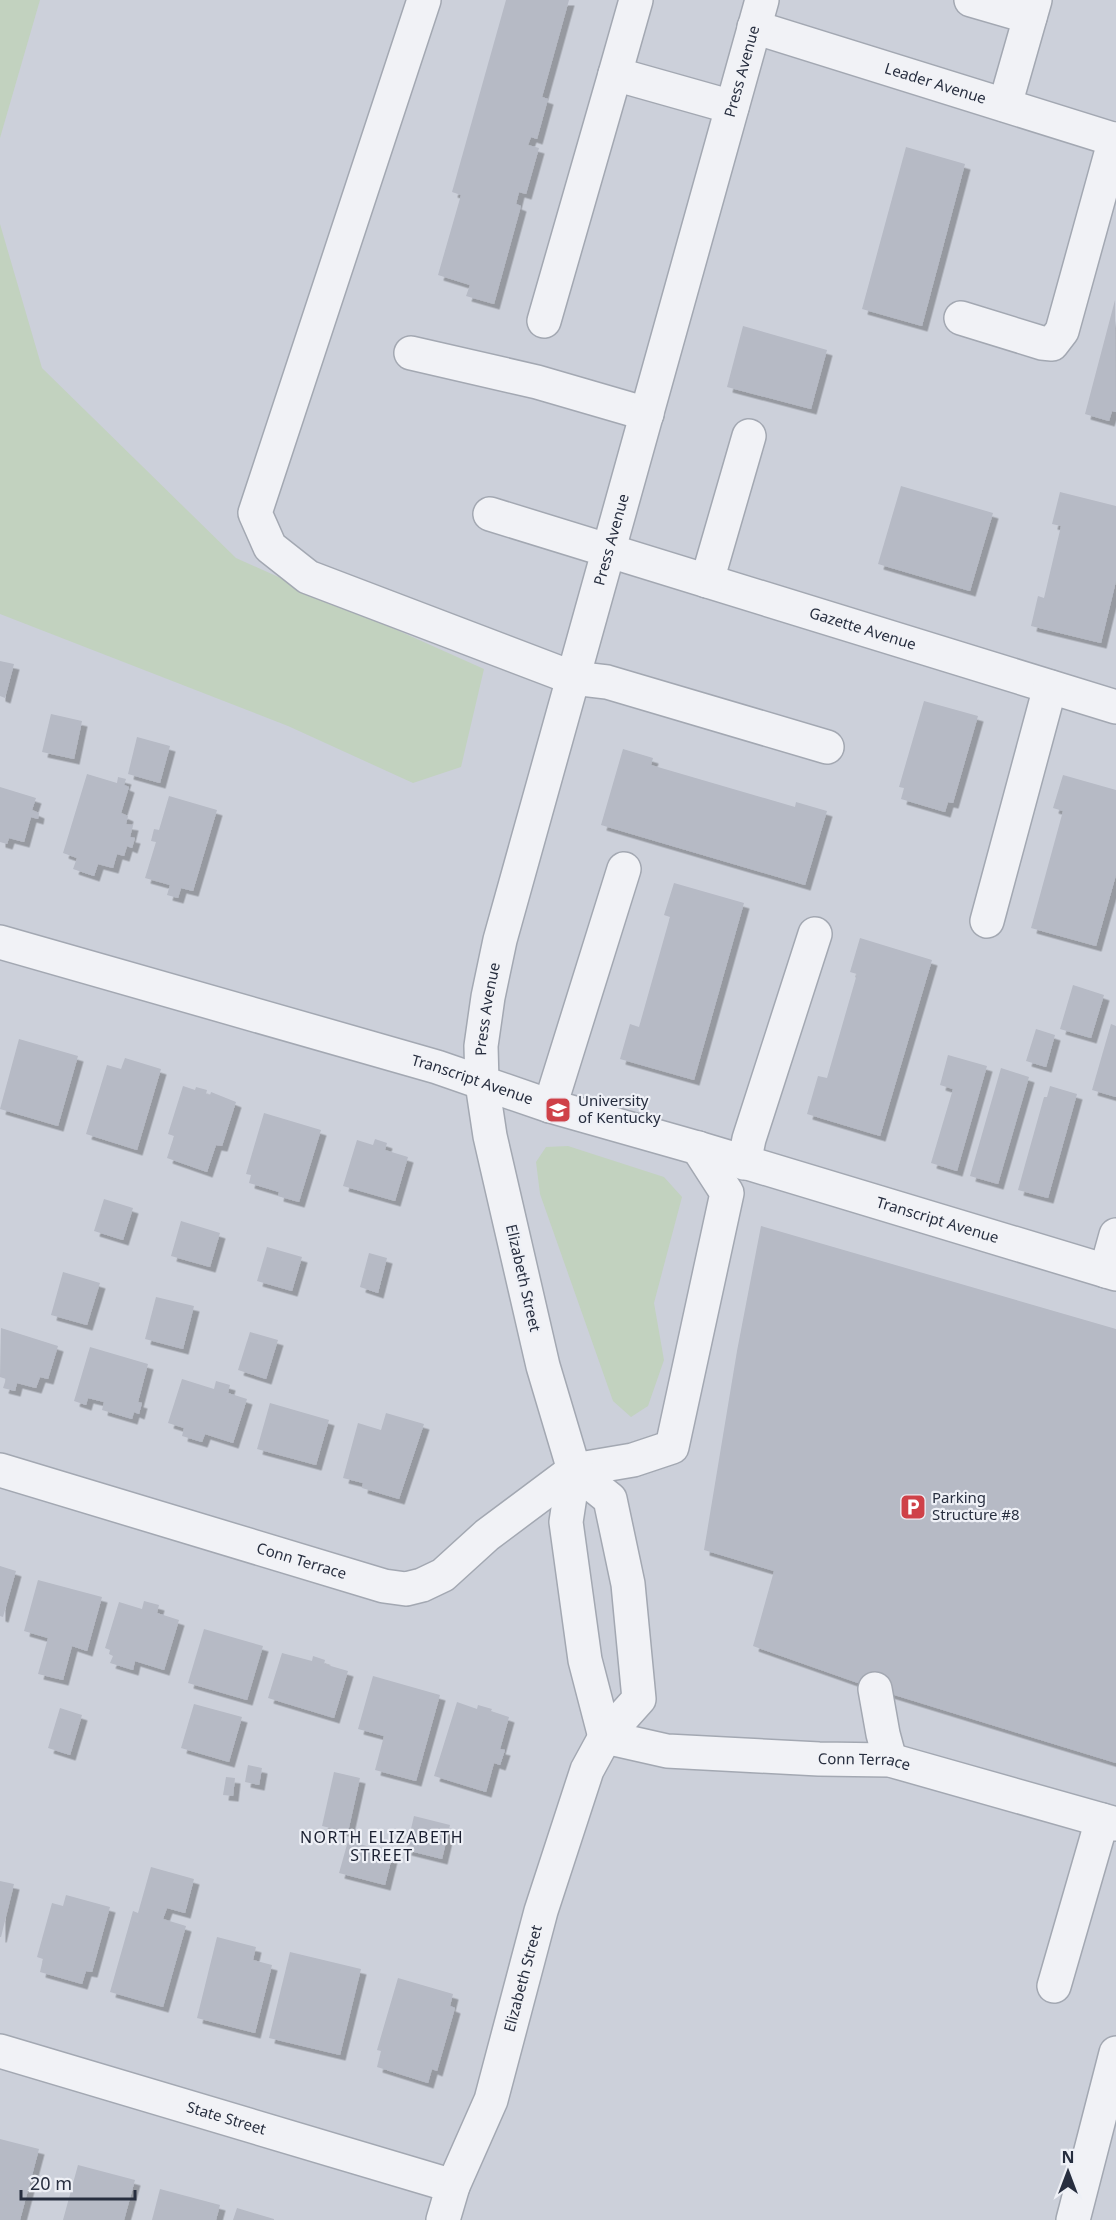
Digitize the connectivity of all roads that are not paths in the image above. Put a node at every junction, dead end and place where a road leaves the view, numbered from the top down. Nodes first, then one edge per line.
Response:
1 (424, 0) edge
2 (636, 0) edge
3 (971, 0) edge
4 (1033, 9) edge
5 (758, 14) edge
6 (615, 74) junction
7 (1005, 105) junction
8 (732, 107) junction
9 (1115, 140) edge
10 (961, 318) dead end
11 (544, 321) dead end
12 (411, 353) dead end
13 (647, 414) junction
14 (749, 436) dead end
15 (490, 514) dead end
16 (609, 551) junction
17 (707, 580) junction
18 (573, 678) junction
19 (1050, 687) junction
20 (1116, 707) edge
21 (827, 747) dead end
22 (624, 870) dead end
23 (987, 921) dead end
24 (815, 934) dead end
25 (0, 942) edge
26 (482, 1083) junction
27 (550, 1106) junction
28 (698, 1148) junction
29 (744, 1163) junction
30 (785, 1174) junction
31 (727, 1193) junction
32 (1116, 1235) edge
33 (1111, 1273) edge
34 (0, 1470) edge
35 (574, 1470) junction
36 (875, 1689) dead end
37 (604, 1737) junction
38 (890, 1760) junction
39 (1109, 1822) edge
40 (1054, 1986) dead end
41 (0, 2051) edge
42 (1116, 2053) edge
43 (453, 2186) junction
44 (443, 2220) edge
45 (1073, 2220) edge

1 - 18 street
2 - 6 street
3 - 4 street
4 - 7 street
5 - 7 street, Leader Avenue
5 - 8 street, Press Avenue
6 - 8 street
6 - 11 street
7 - 9 street, Leader Avenue
8 - 13 street, Press Avenue
9 - 10 street
12 - 13 street
13 - 16 street, Press Avenue
14 - 17 street
15 - 16 street, Gazette Avenue
16 - 17 street, Gazette Avenue
16 - 18 street, Press Avenue
17 - 19 street, Gazette Avenue
18 - 21 street
18 - 26 street, Press Avenue
19 - 20 street, Gazette Avenue
19 - 23 street
22 - 27 street
24 - 29 street
25 - 26 street, Transcript Avenue
26 - 27 street, Transcript Avenue
26 - 35 street, Elizabeth Street
27 - 28 street, Transcript Avenue
28 - 29 street, Transcript Avenue
28 - 31 street
29 - 30 street, Transcript Avenue
30 - 31 street
30 - 33 street, Transcript Avenue
31 - 35 street
32 - 33 street
34 - 35 street, Conn Terrace
35 - 37 street, Elizabeth Street
35 - 37 street, Elizabeth Street
36 - 38 street
37 - 38 street, Conn Terrace
37 - 43 street, Elizabeth Street
38 - 39 street, Conn Terrace
39 - 40 street
41 - 43 street, State Street
42 - 45 street
43 - 44 street, Elizabeth Street

